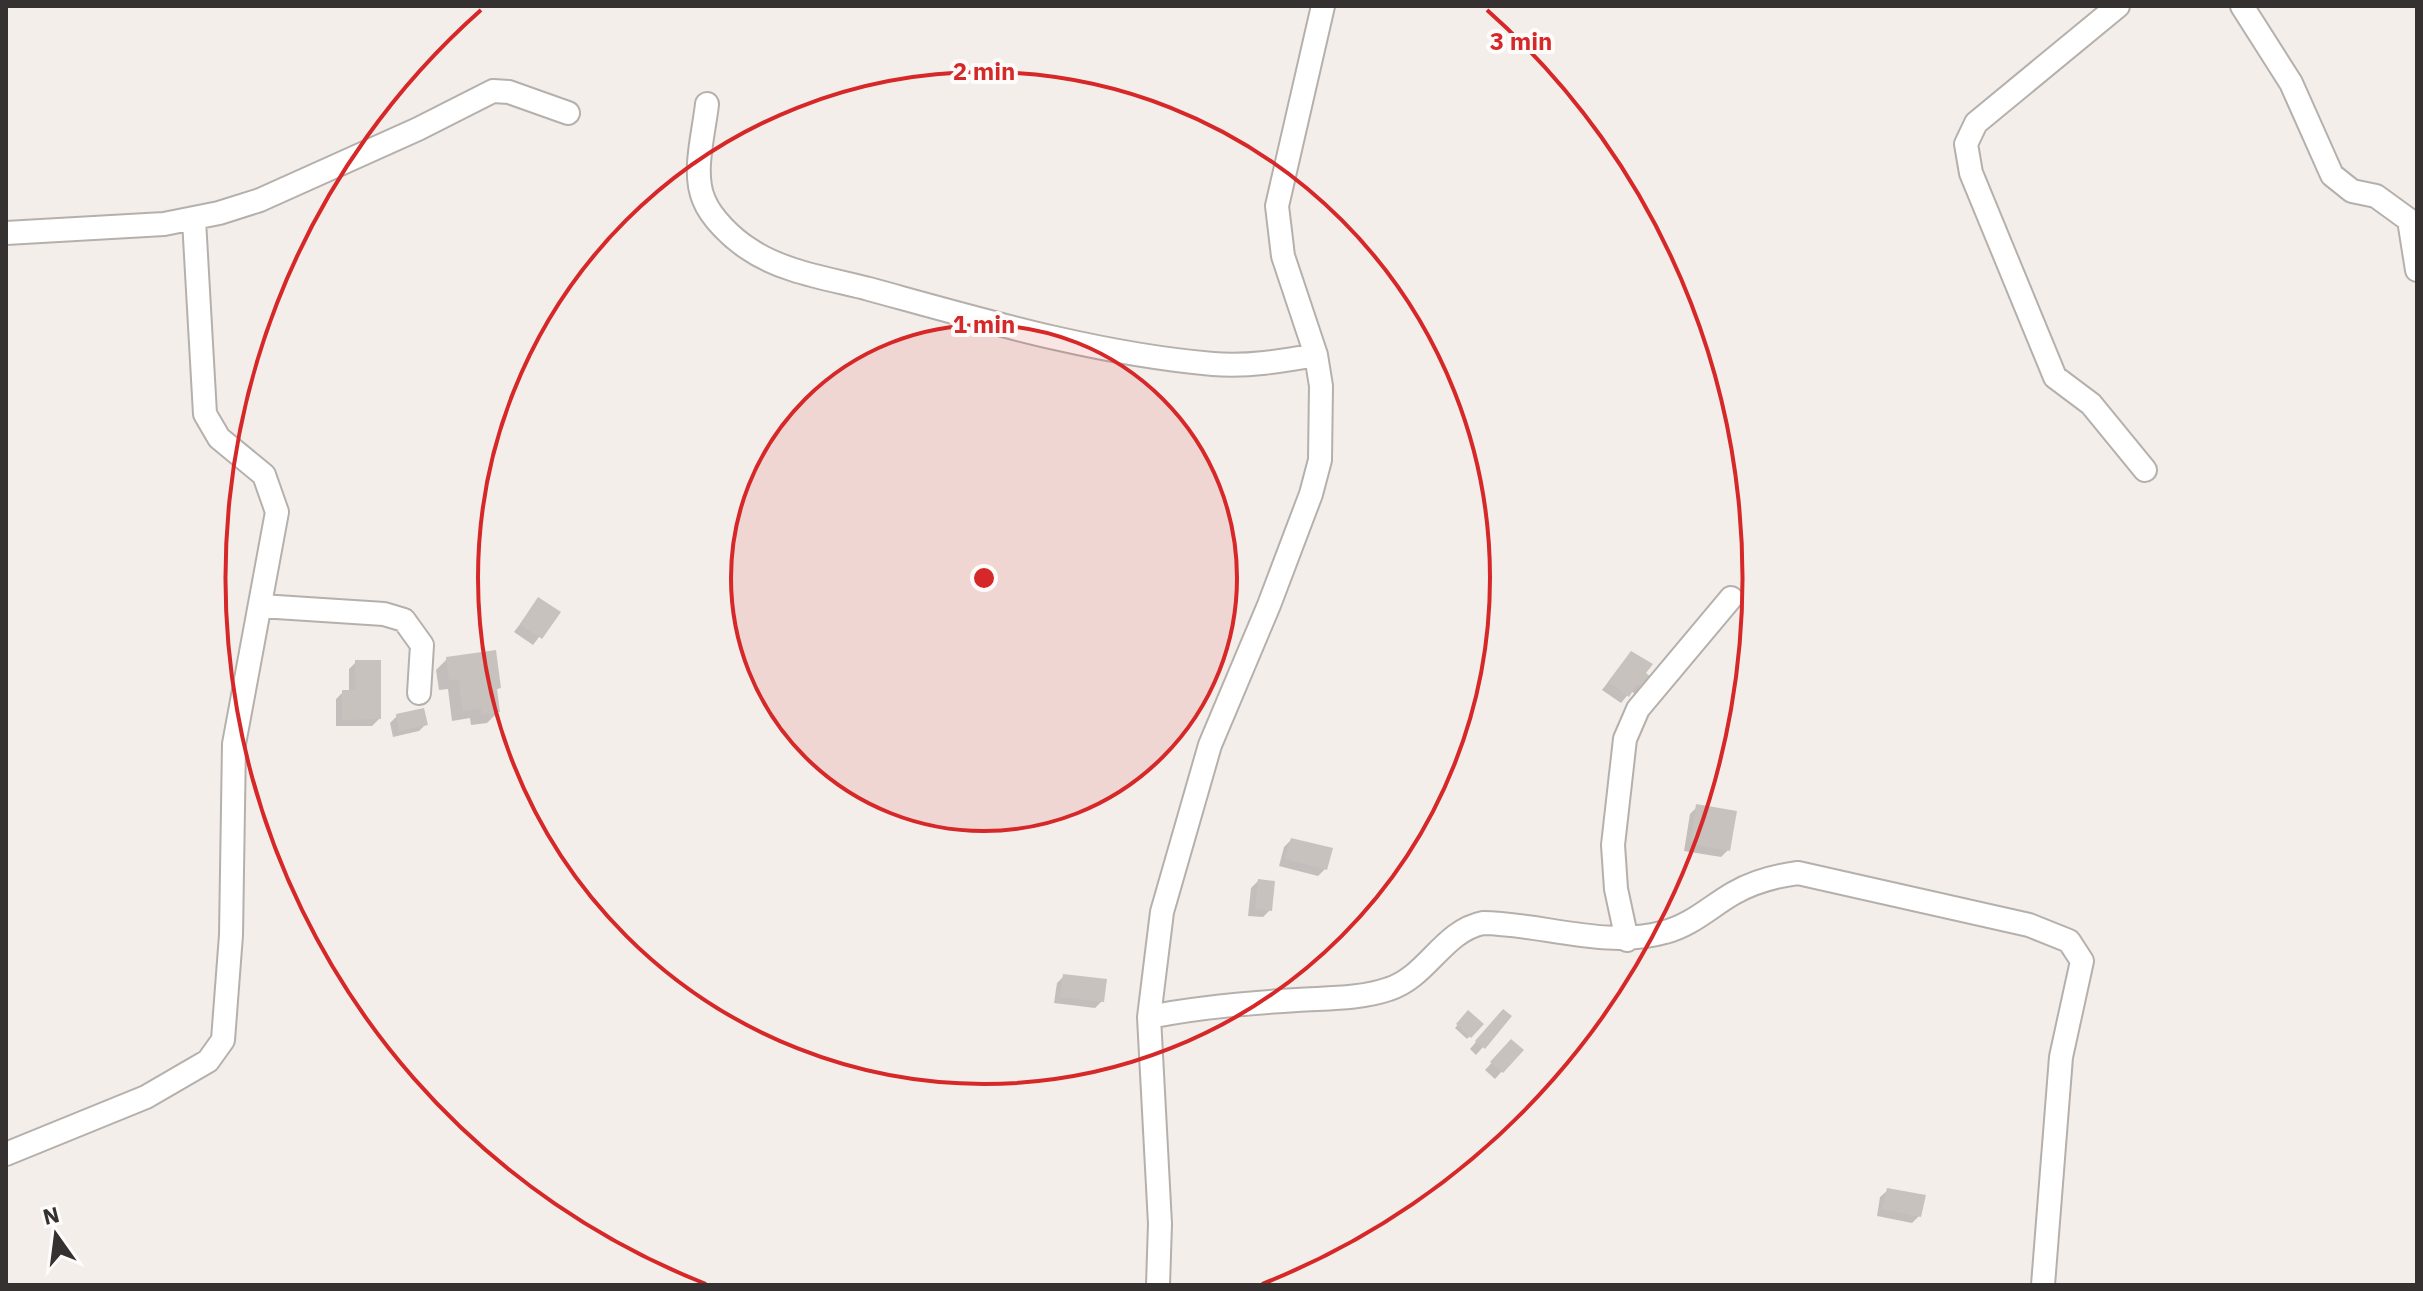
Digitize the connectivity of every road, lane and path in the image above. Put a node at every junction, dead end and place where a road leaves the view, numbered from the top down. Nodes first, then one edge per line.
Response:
1 (1323, 6) edge
2 (2118, 6) edge
3 (2242, 6) edge
4 (707, 104) dead end
5 (568, 113) dead end
6 (194, 220) junction
7 (6, 233) edge
8 (2417, 270) edge
9 (1316, 355) junction
10 (2145, 470) dead end
11 (1731, 598) dead end
12 (261, 606) junction
13 (419, 693) dead end
14 (1627, 940) junction
15 (1149, 1017) junction
16 (6, 1154) edge
17 (1158, 1285) edge
18 (2043, 1285) edge

1 - 9 street
2 - 10 street
3 - 8 street
4 - 9 street
5 - 6 street
6 - 7 street
6 - 12 street
9 - 15 street
11 - 14 street
12 - 13 street
12 - 16 street
14 - 15 street
14 - 18 street
15 - 17 street

